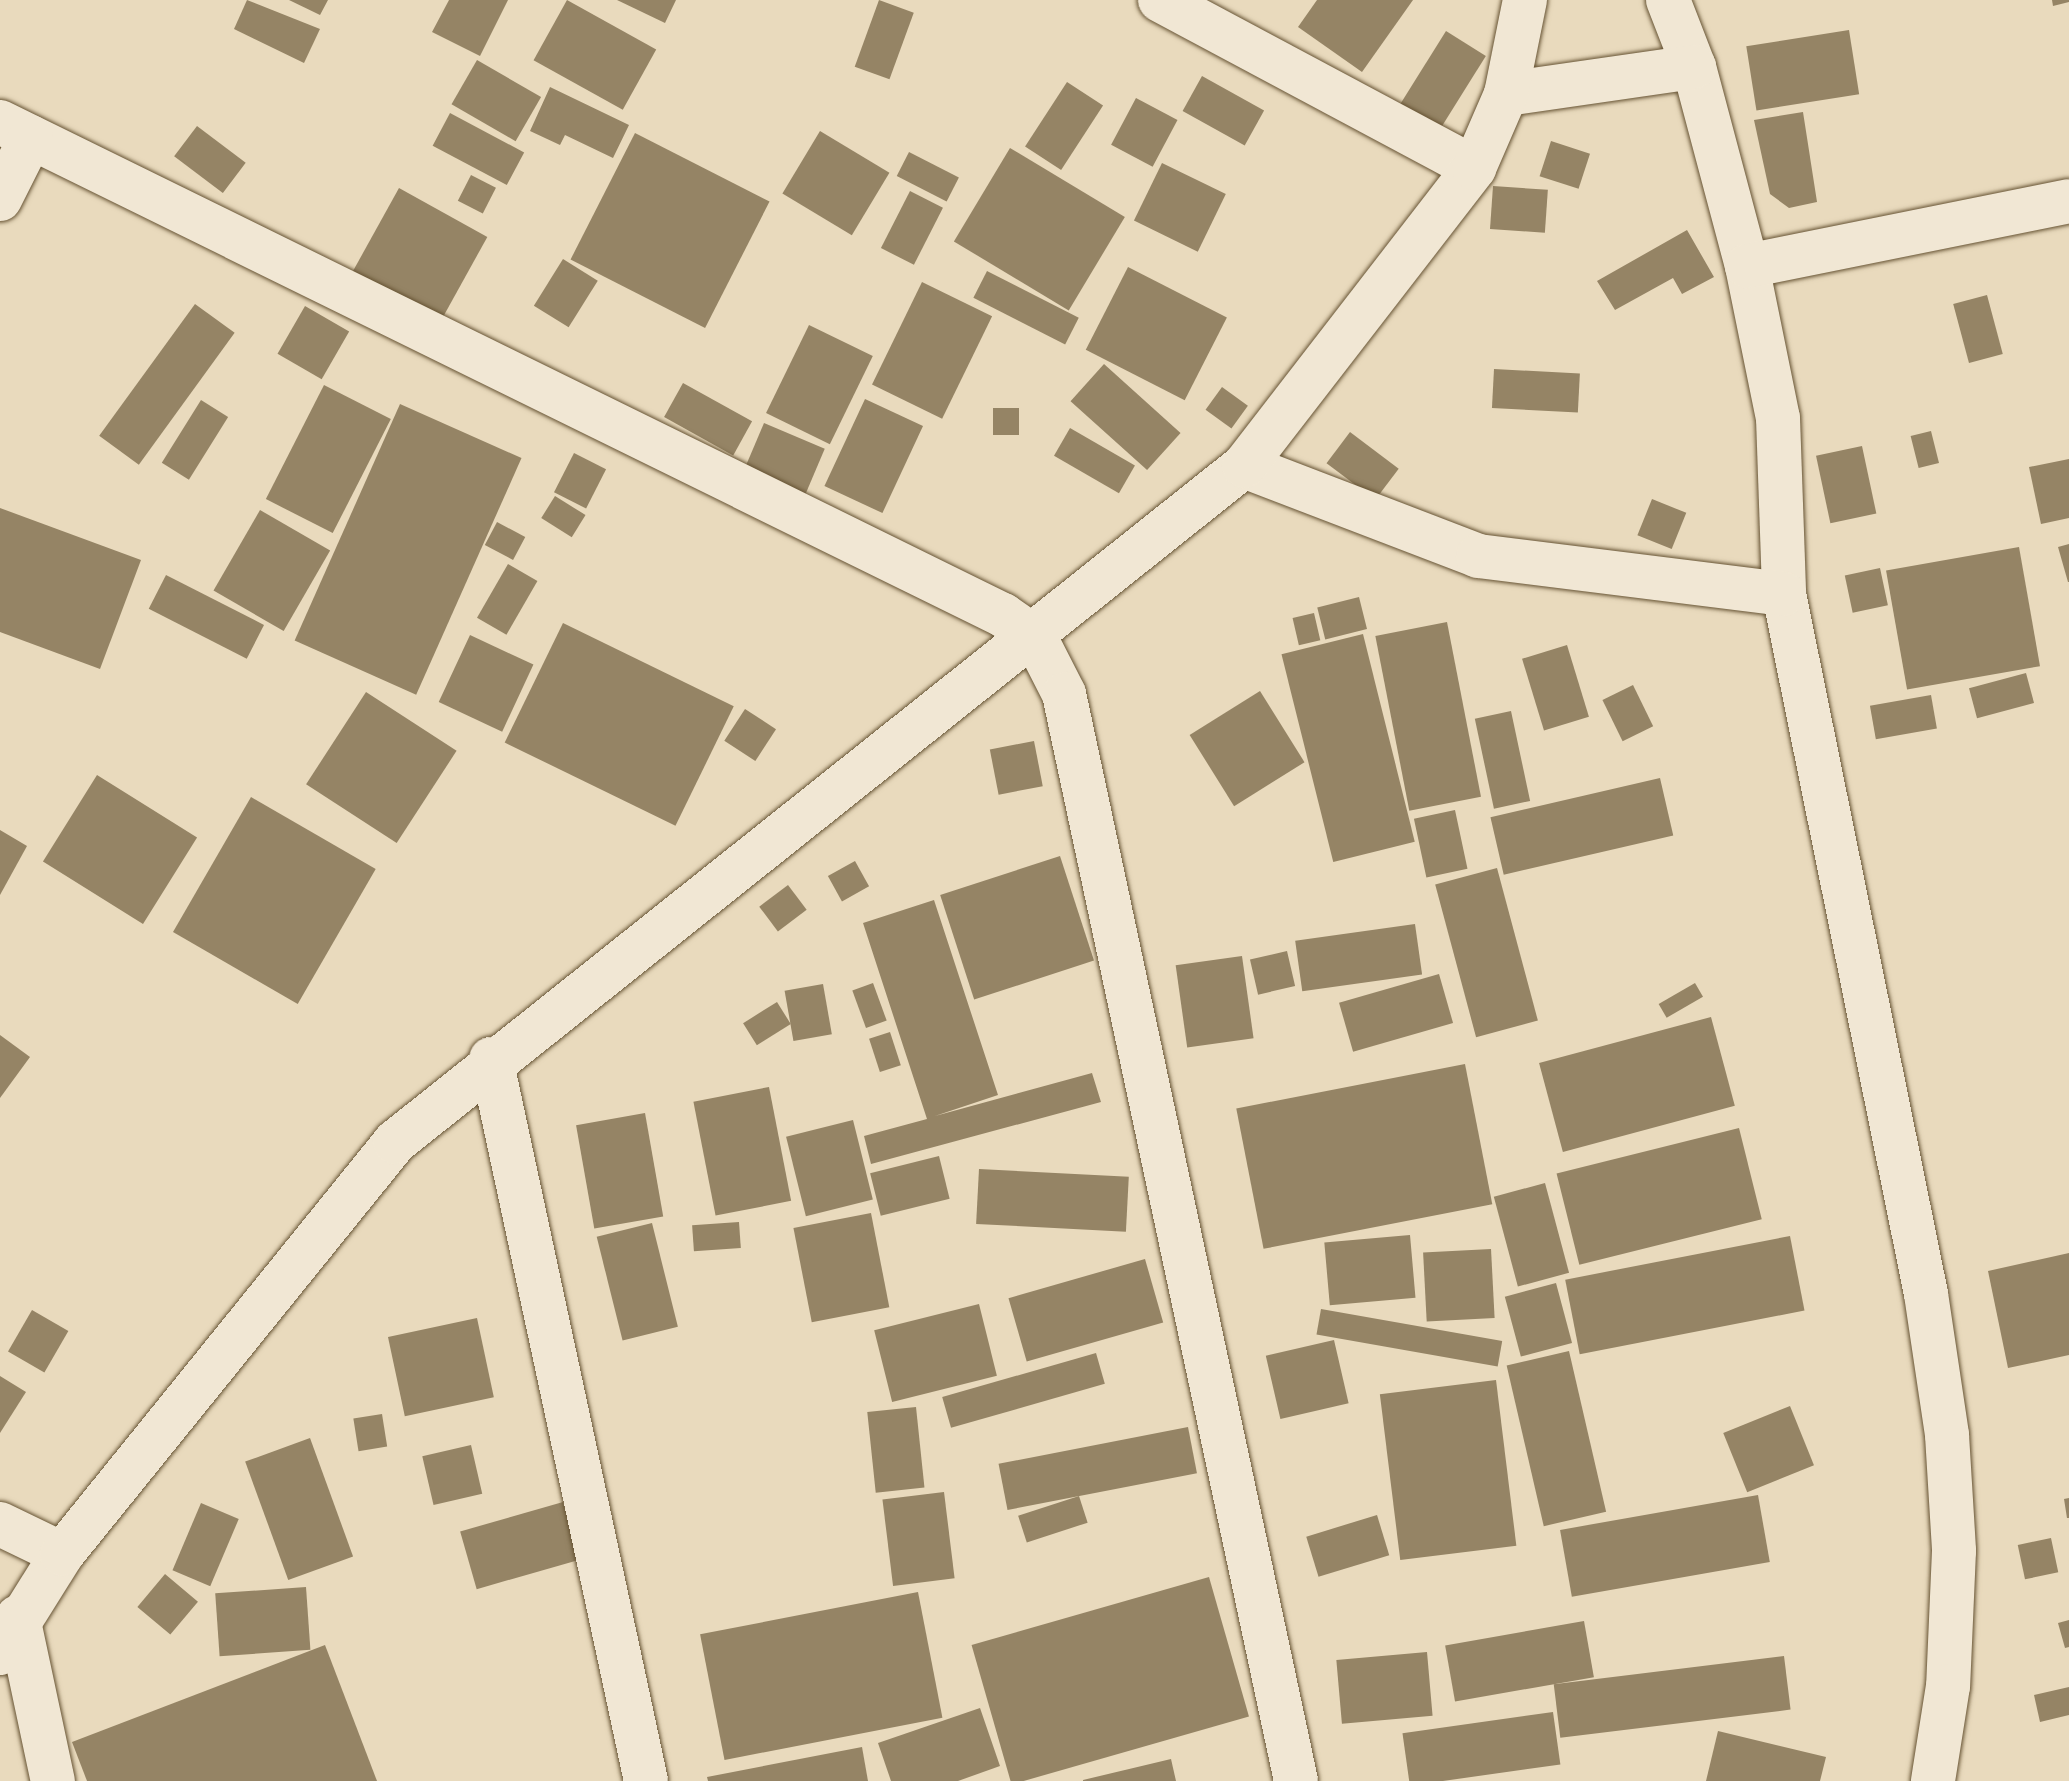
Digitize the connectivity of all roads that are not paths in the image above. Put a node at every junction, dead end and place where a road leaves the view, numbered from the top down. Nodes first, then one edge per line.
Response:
1 (1160, 0) edge
2 (1525, 0) edge
3 (1668, 0) edge
4 (1694, 67) junction
5 (1506, 94) junction
6 (16, 130) edge
7 (1474, 168) junction
8 (0, 199) edge
9 (2069, 201) edge
10 (1747, 266) junction
11 (1244, 466) junction
12 (1784, 594) junction
13 (1035, 637) junction
14 (491, 1059) junction
15 (0, 1524) edge
16 (62, 1554) junction
17 (9, 1635) edge
18 (53, 1781) edge
19 (646, 1781) edge
20 (1296, 1781) edge
21 (1933, 1781) edge

1 - 7 street
2 - 5 street
3 - 4 street
4 - 5 street
4 - 10 street
5 - 7 street
6 - 8 street
6 - 13 street
7 - 11 street
9 - 10 street
10 - 12 street
11 - 12 street
11 - 13 street
12 - 21 street
13 - 14 street
13 - 20 street
14 - 16 street
14 - 19 street
15 - 16 street
16 - 17 street
17 - 18 street

